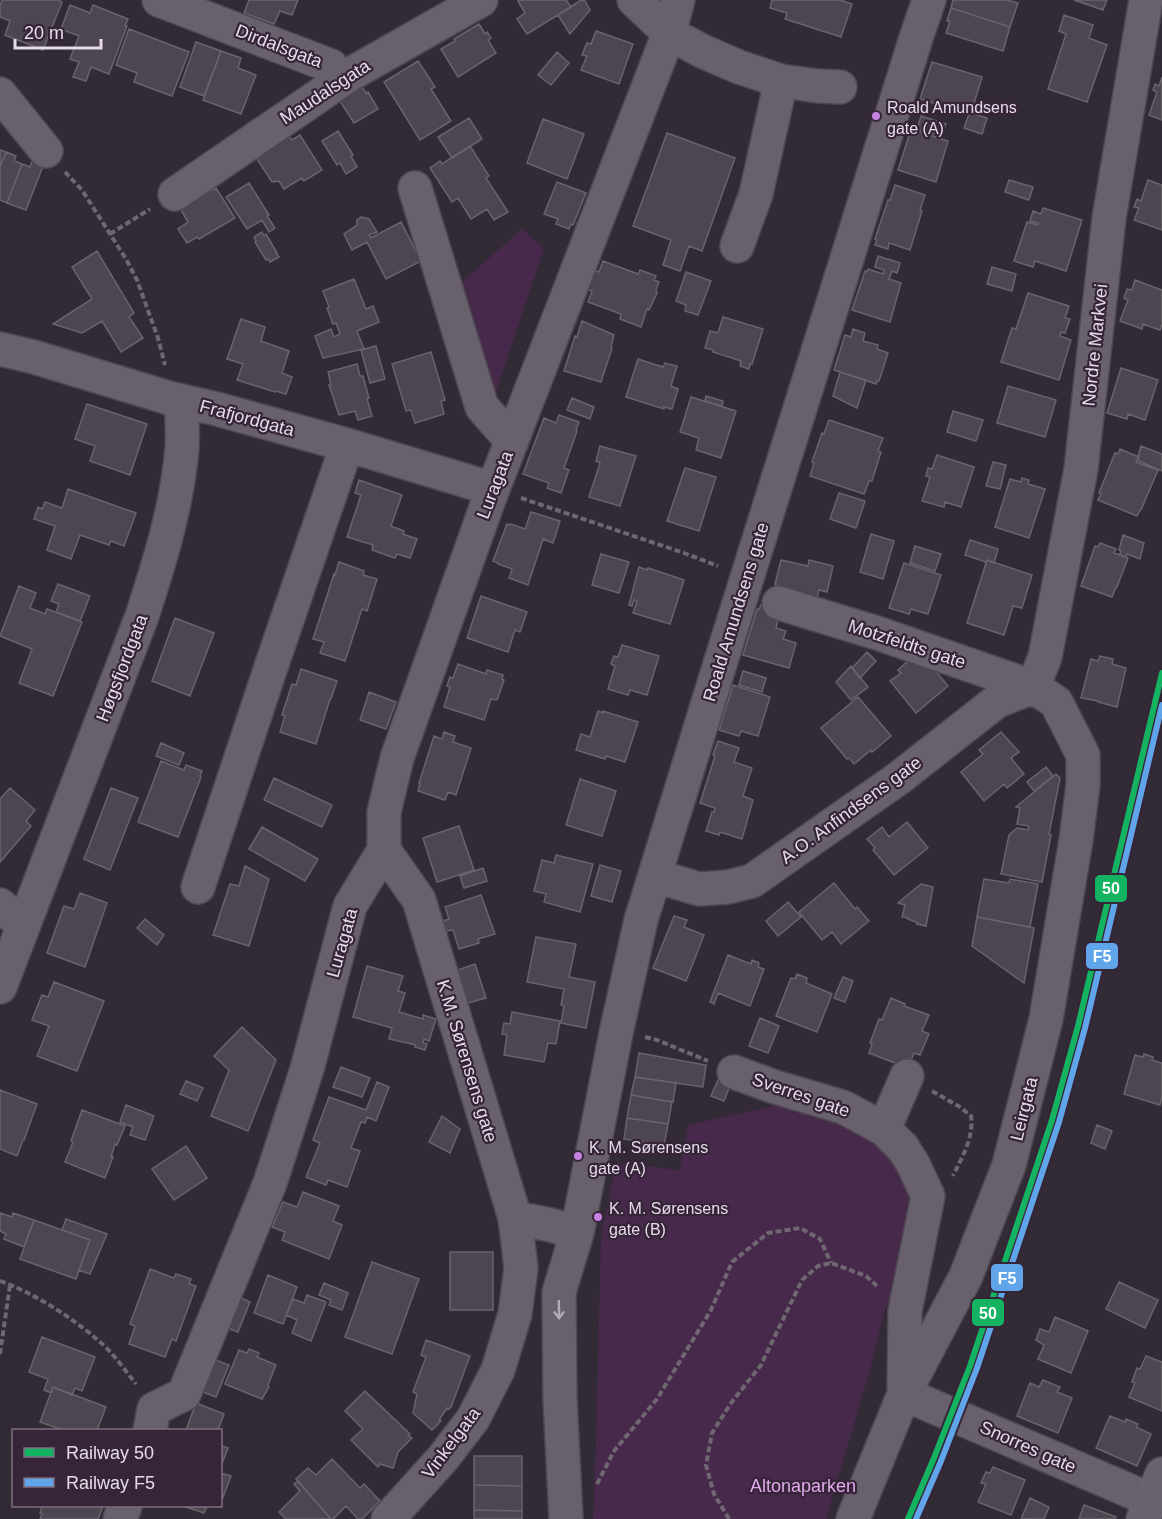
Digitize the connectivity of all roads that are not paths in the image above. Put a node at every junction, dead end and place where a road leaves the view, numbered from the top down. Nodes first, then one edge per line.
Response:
1 (159, 0) edge
2 (481, 0) edge
3 (634, 0) edge
4 (678, 0) edge
5 (929, 0) edge
6 (1146, 0) edge
7 (669, 33) junction
8 (331, 66) dead end
9 (781, 81) junction
10 (840, 87) dead end
11 (0, 94) edge
12 (46, 152) road end
13 (415, 188) dead end
14 (175, 194) road end
15 (737, 246) dead end
16 (0, 349) edge
17 (175, 400) junction
18 (512, 441) junction
19 (347, 445) junction
20 (493, 489) junction
21 (779, 603) dead end
22 (1033, 687) junction
23 (384, 850) junction
24 (655, 876) junction
25 (198, 887) dead end
26 (12, 915) edge
27 (0, 987) edge
28 (734, 1072) road end
29 (907, 1076) road end
30 (884, 1129) junction
31 (515, 1218) junction
32 (577, 1233) junction
33 (904, 1394) junction
34 (152, 1420) edge
35 (1152, 1498) edge
36 (388, 1519) edge
37 (566, 1519) edge
38 (853, 1519) edge

1 - 8 street, Dirdalsgata
2 - 14 street, Maudalsgata
3 - 7 street
4 - 7 street, Luragata
5 - 24 street, Roald Amundsens gate
6 - 22 street, Nordre Markvei
7 - 9 street
7 - 18 street, Luragata
9 - 10 street
9 - 15 street
11 - 12 street
13 - 18 street, Luragata
16 - 17 street, Frafjordgata
17 - 19 street, Frafjordgata
17 - 26 street, Høgsfjordgata
18 - 20 street, Luragata
19 - 20 street, Frafjordgata
19 - 25 street
20 - 23 street, Luragata
21 - 22 street, Motzfeldts gate
22 - 24 street, A.O. Anfindsens gate
22 - 33 street, Leirgata
23 - 31 street, K.M. Sørensens gate
23 - 34 street, Luragata
24 - 32 street, Roald Amundsens gate
26 - 27 street, Høgsfjordgata
28 - 30 street, Sverres gate
29 - 30 street
30 - 33 street, Sverres gate
31 - 32 street
31 - 36 street, Vinkelgata
32 - 37 street, Roald Amundsens gate
33 - 35 street, Snorres gate
33 - 38 street, Leirgata

